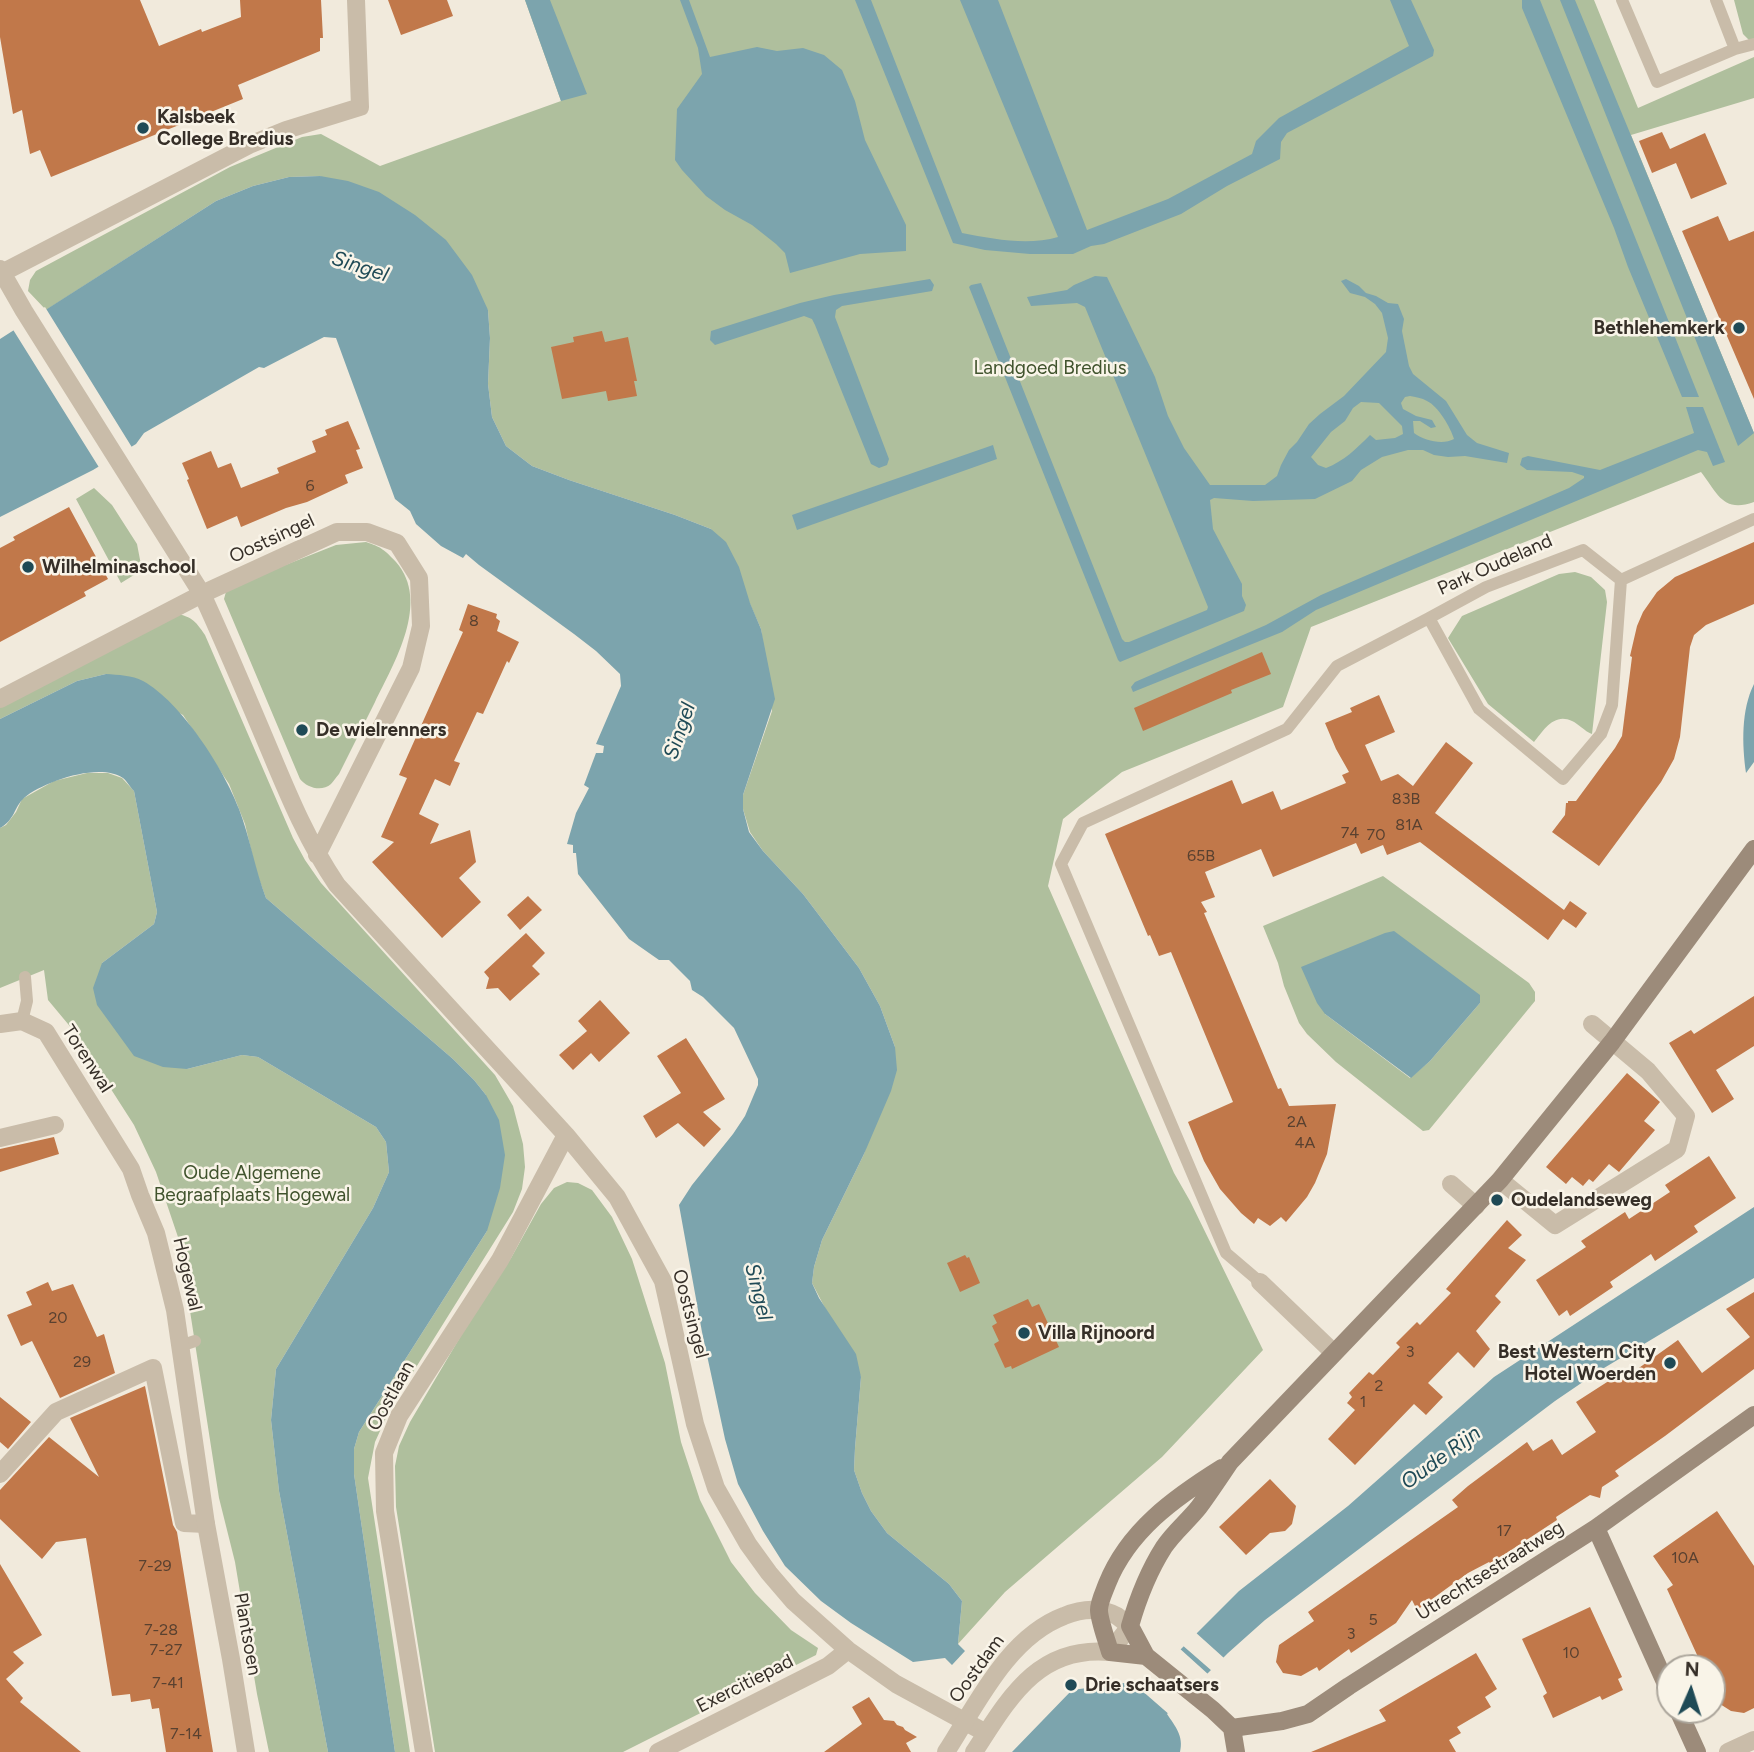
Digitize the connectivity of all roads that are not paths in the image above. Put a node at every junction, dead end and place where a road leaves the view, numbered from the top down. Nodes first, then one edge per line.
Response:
1 (356, 0) edge
2 (1622, 0) edge
3 (1716, 0) edge
4 (1754, 44) edge
5 (1735, 49) junction
6 (1, 272) edge
7 (1754, 519) edge
8 (1621, 580) junction
9 (202, 594) junction
10 (1429, 618) junction
11 (0, 699) edge
12 (1754, 849) edge
13 (317, 855) junction
14 (25, 977) dead end
15 (22, 1021) junction
16 (0, 1024) edge
17 (1592, 1024) dead end
18 (1612, 1042) junction
19 (96, 1113) joint
20 (55, 1125) dead end
21 (566, 1135) junction
22 (0, 1138) edge
23 (1500, 1180) junction
24 (1451, 1184) dead end
25 (1476, 1206) junction
26 (1260, 1282) joint
27 (1334, 1353) junction
28 (183, 1374) joint
29 (1754, 1415) edge
30 (1230, 1462) junction
31 (3, 1466) edge
32 (206, 1524) junction
33 (1596, 1528) junction
34 (1099, 1611) junction
35 (1130, 1626) junction
36 (848, 1650) junction
37 (1110, 1652) junction
38 (1153, 1662) junction
39 (1656, 1662) edge
40 (965, 1721) junction
41 (1684, 1724) edge
42 (1232, 1728) junction
43 (986, 1733) junction
44 (1754, 1740) edge
45 (246, 1752) edge
46 (424, 1752) edge
47 (658, 1752) edge
48 (946, 1752) edge
49 (974, 1752) edge
50 (1236, 1752) edge
51 (1697, 1752) edge
52 (1728, 1752) edge

1 - 6 street
2 - 5 lane
3 - 5 lane
4 - 5 lane
6 - 9 street, Oostsingel
7 - 8 lane
8 - 10 lane, Park Oudeland
8 - 10 lane, Park Oudeland
9 - 11 street, Oostsingel
9 - 13 street, Oostsingel
9 - 13 street, Oostsingel
10 - 26 lane
12 - 18 main road
13 - 21 street, Oostsingel
14 - 15 lane
15 - 16 street
15 - 19 street, Torenwal
17 - 18 street
18 - 23 main road
18 - 23 street
19 - 28 street, Hogewal
20 - 22 street
21 - 36 street, Oostsingel
21 - 46 street, Oostlaan
23 - 25 main road
24 - 25 street
25 - 27 main road
26 - 27 street
27 - 30 main road
28 - 32 street, Plantsoen
29 - 33 main road, Utrechtsestraatweg
30 - 34 main road
30 - 35 main road
31 - 32 street
32 - 45 street, Plantsoen
33 - 39 main road
33 - 42 main road, Utrechtsestraatweg
34 - 35 street
34 - 37 main road
34 - 40 street, Oostdam
35 - 37 street
35 - 38 main road
36 - 40 street, Oostsingel
36 - 47 street, Exercitiepad
37 - 38 main road
37 - 43 street
38 - 42 main road
40 - 43 street, Oostsingel
40 - 48 street, Oostdam
41 - 51 main road
42 - 50 main road
43 - 49 street
44 - 52 street

